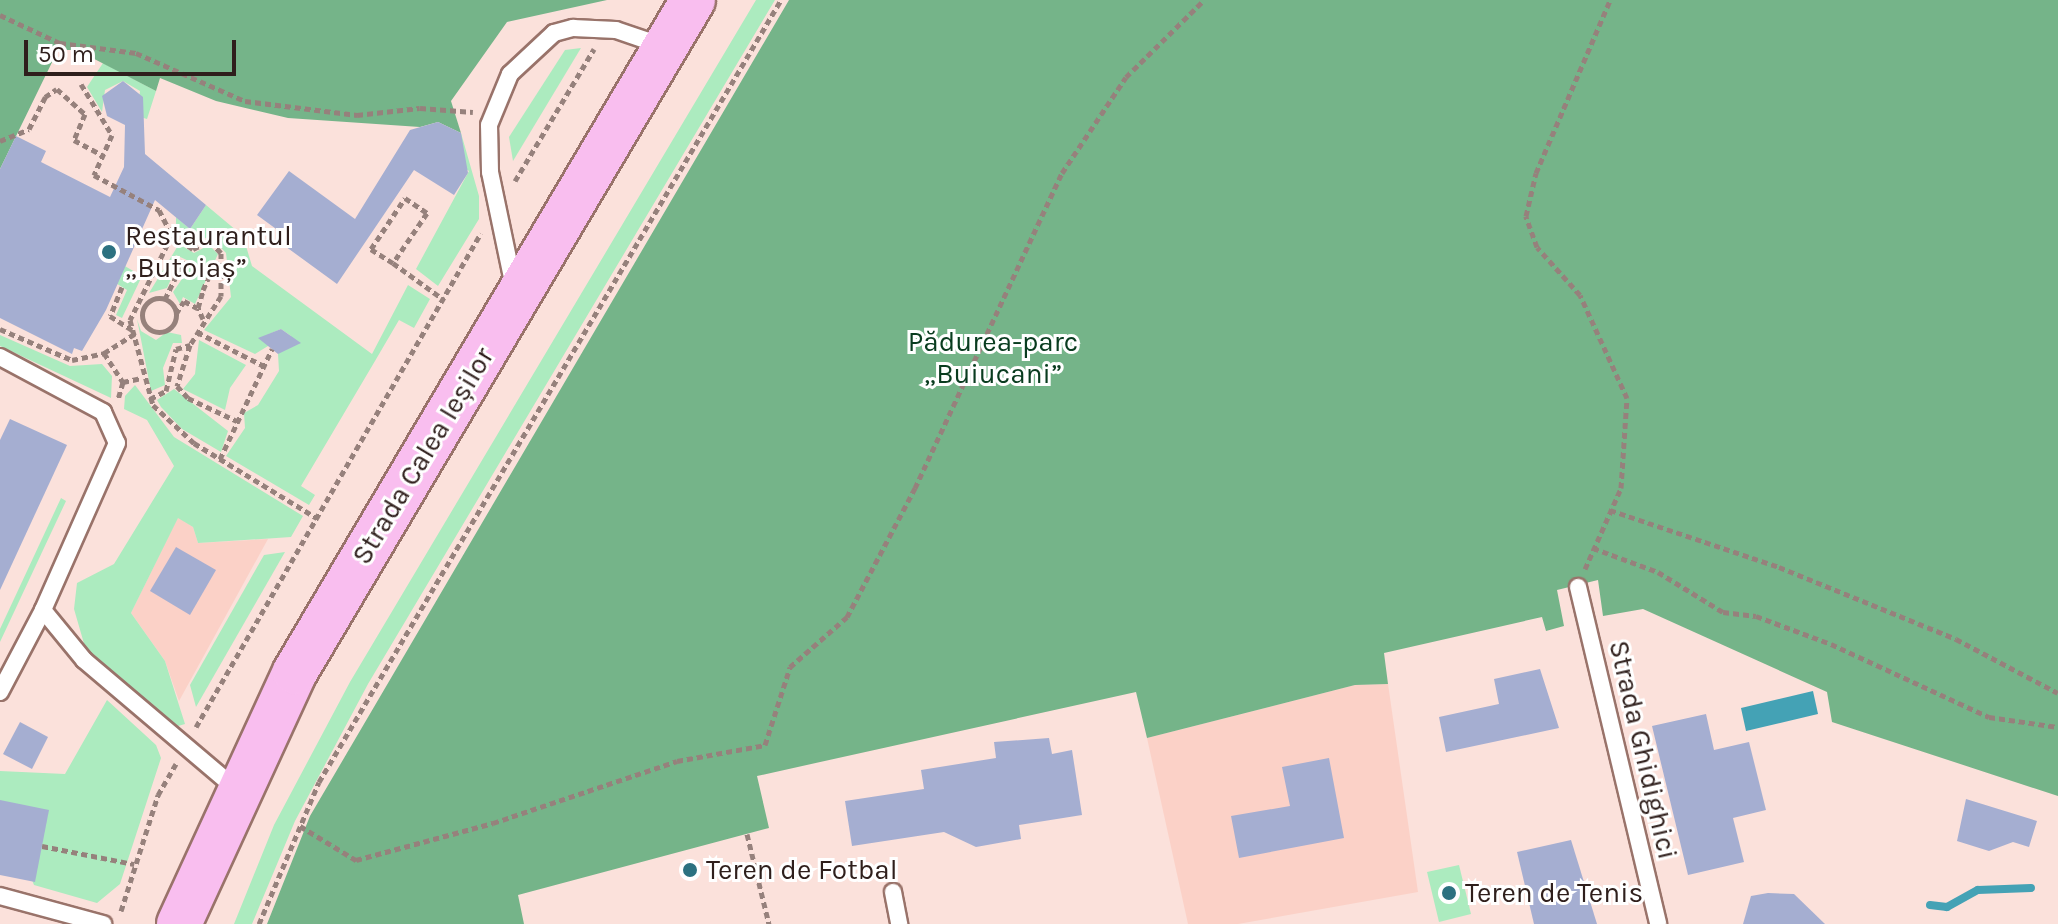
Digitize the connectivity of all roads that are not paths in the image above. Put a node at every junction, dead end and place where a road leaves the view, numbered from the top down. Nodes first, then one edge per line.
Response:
1 (693, 0) edge
2 (665, 47) junction
3 (516, 299) junction
4 (0, 357) edge
5 (1578, 587) road end
6 (43, 610) junction
7 (0, 692) edge
8 (236, 789) junction
9 (893, 892) dead end
10 (0, 896) edge
11 (103, 924) edge
12 (179, 924) edge
13 (899, 924) edge
14 (1658, 924) edge

1 - 2 main road, Strada Calea Ieșilor
2 - 3 main road, Strada Calea Ieșilor
2 - 3 lane
3 - 8 main road, Strada Calea Ieșilor
4 - 6 lane
5 - 14 lane, Strada Ghidighici
6 - 7 lane
6 - 8 lane
8 - 12 main road, Strada Calea Ieșilor
9 - 13 lane
10 - 11 lane

